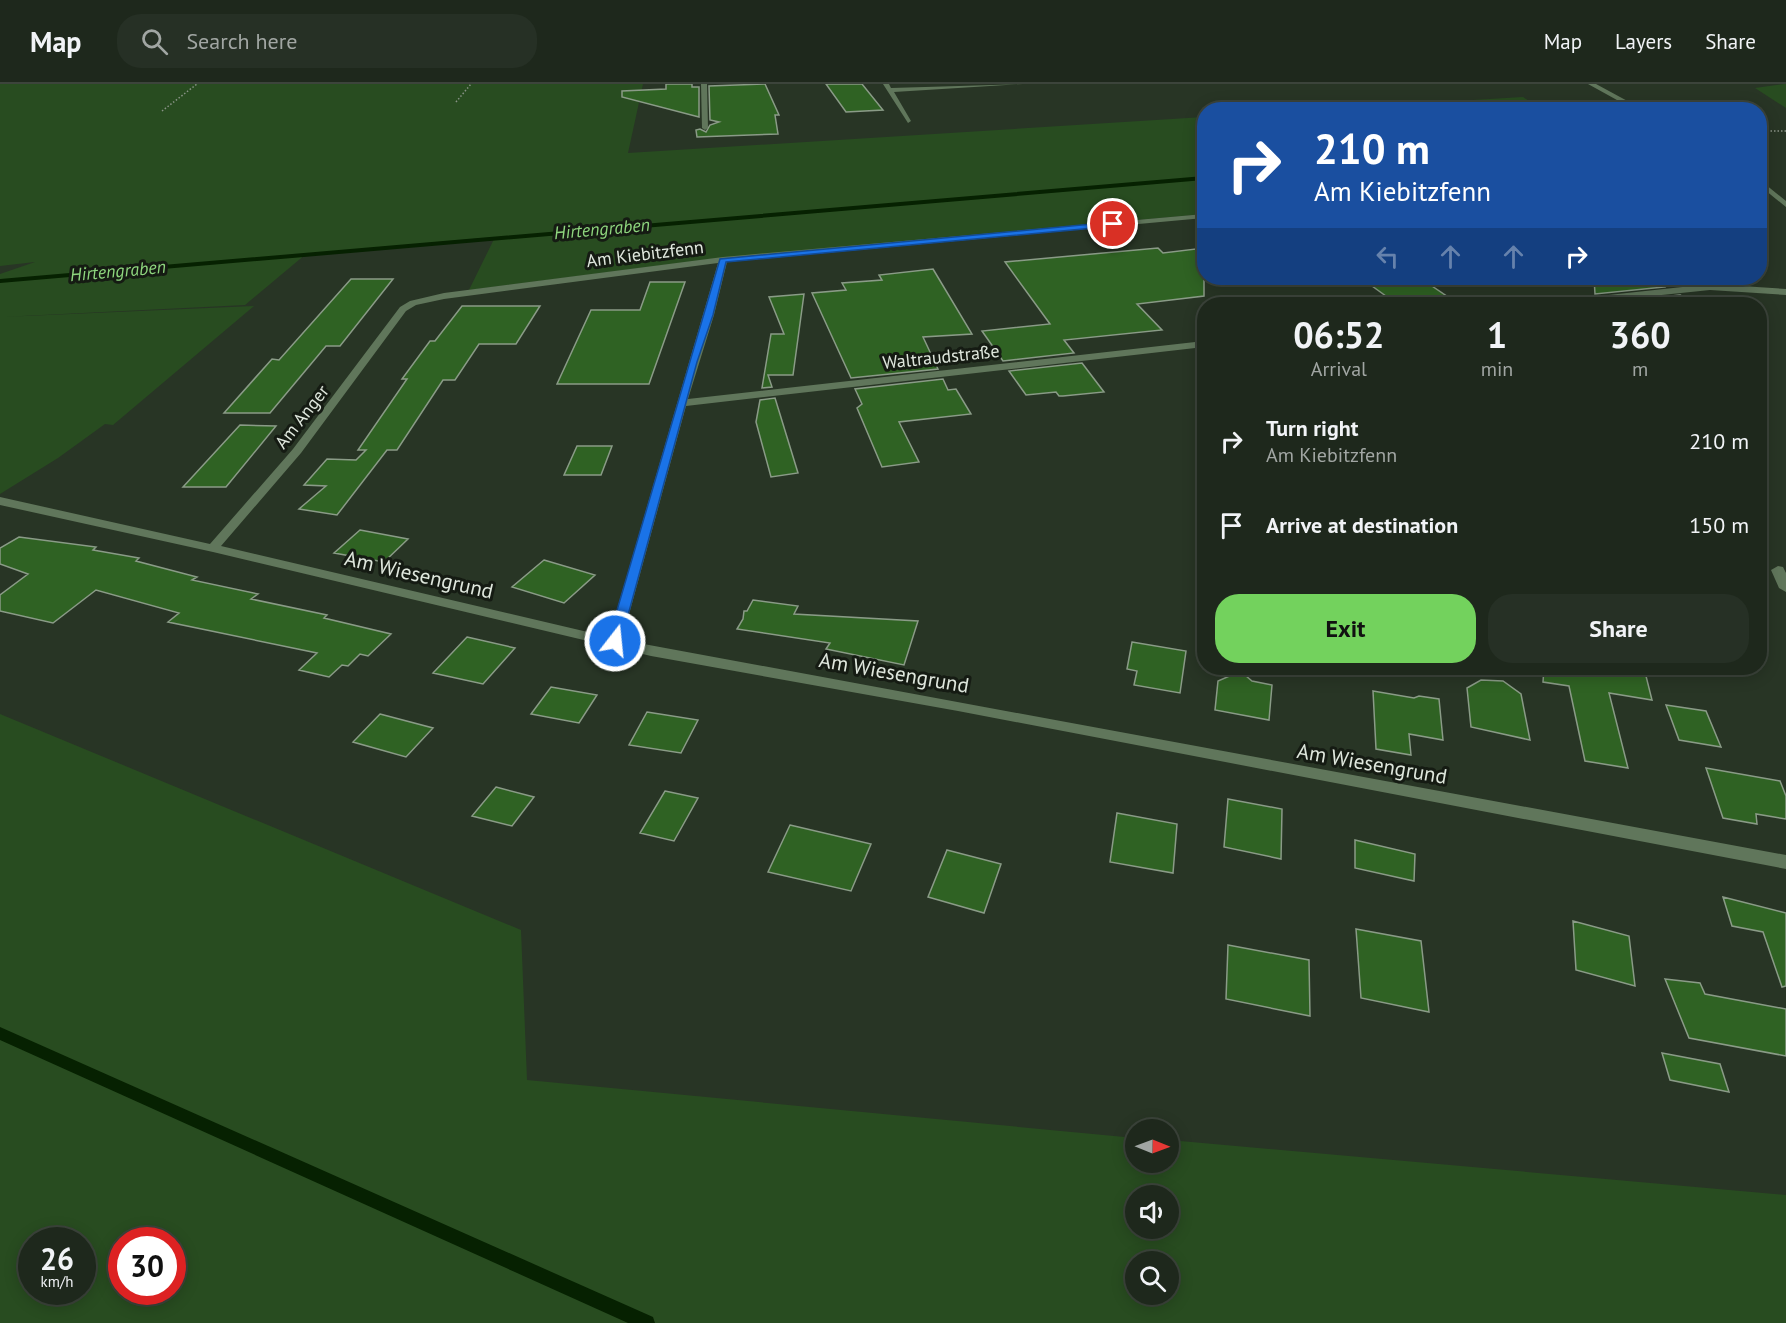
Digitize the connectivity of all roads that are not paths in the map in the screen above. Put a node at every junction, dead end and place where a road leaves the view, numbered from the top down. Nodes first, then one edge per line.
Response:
1 (704, 84) edge
2 (1020, 84) edge
3 (1591, 84) edge
4 (888, 87) edge
5 (1626, 102) edge
6 (908, 121) dead end
7 (705, 128) dead end
8 (1767, 188) edge
9 (1786, 205) edge
10 (1197, 217) edge
11 (723, 260) junction
12 (1786, 292) edge
13 (1618, 297) edge
14 (413, 303) joint
15 (1197, 345) edge
16 (681, 403) junction
17 (0, 501) edge
18 (213, 548) junction
19 (1778, 570) dead end
20 (1786, 588) edge
21 (615, 641) junction
22 (1786, 862) edge

1 - 7 street
2 - 4 street
3 - 5 street
4 - 6 street
8 - 9 street
10 - 11 street, Am Kiebitzfenn
11 - 14 street, Am Kiebitzfenn
11 - 16 street
12 - 13 street
14 - 18 street, Am Anger
15 - 16 street, Waltraudstraße
16 - 21 street
17 - 18 street, Am Wiesengrund
18 - 21 street, Am Wiesengrund
19 - 20 street
21 - 22 street, Am Wiesengrund

